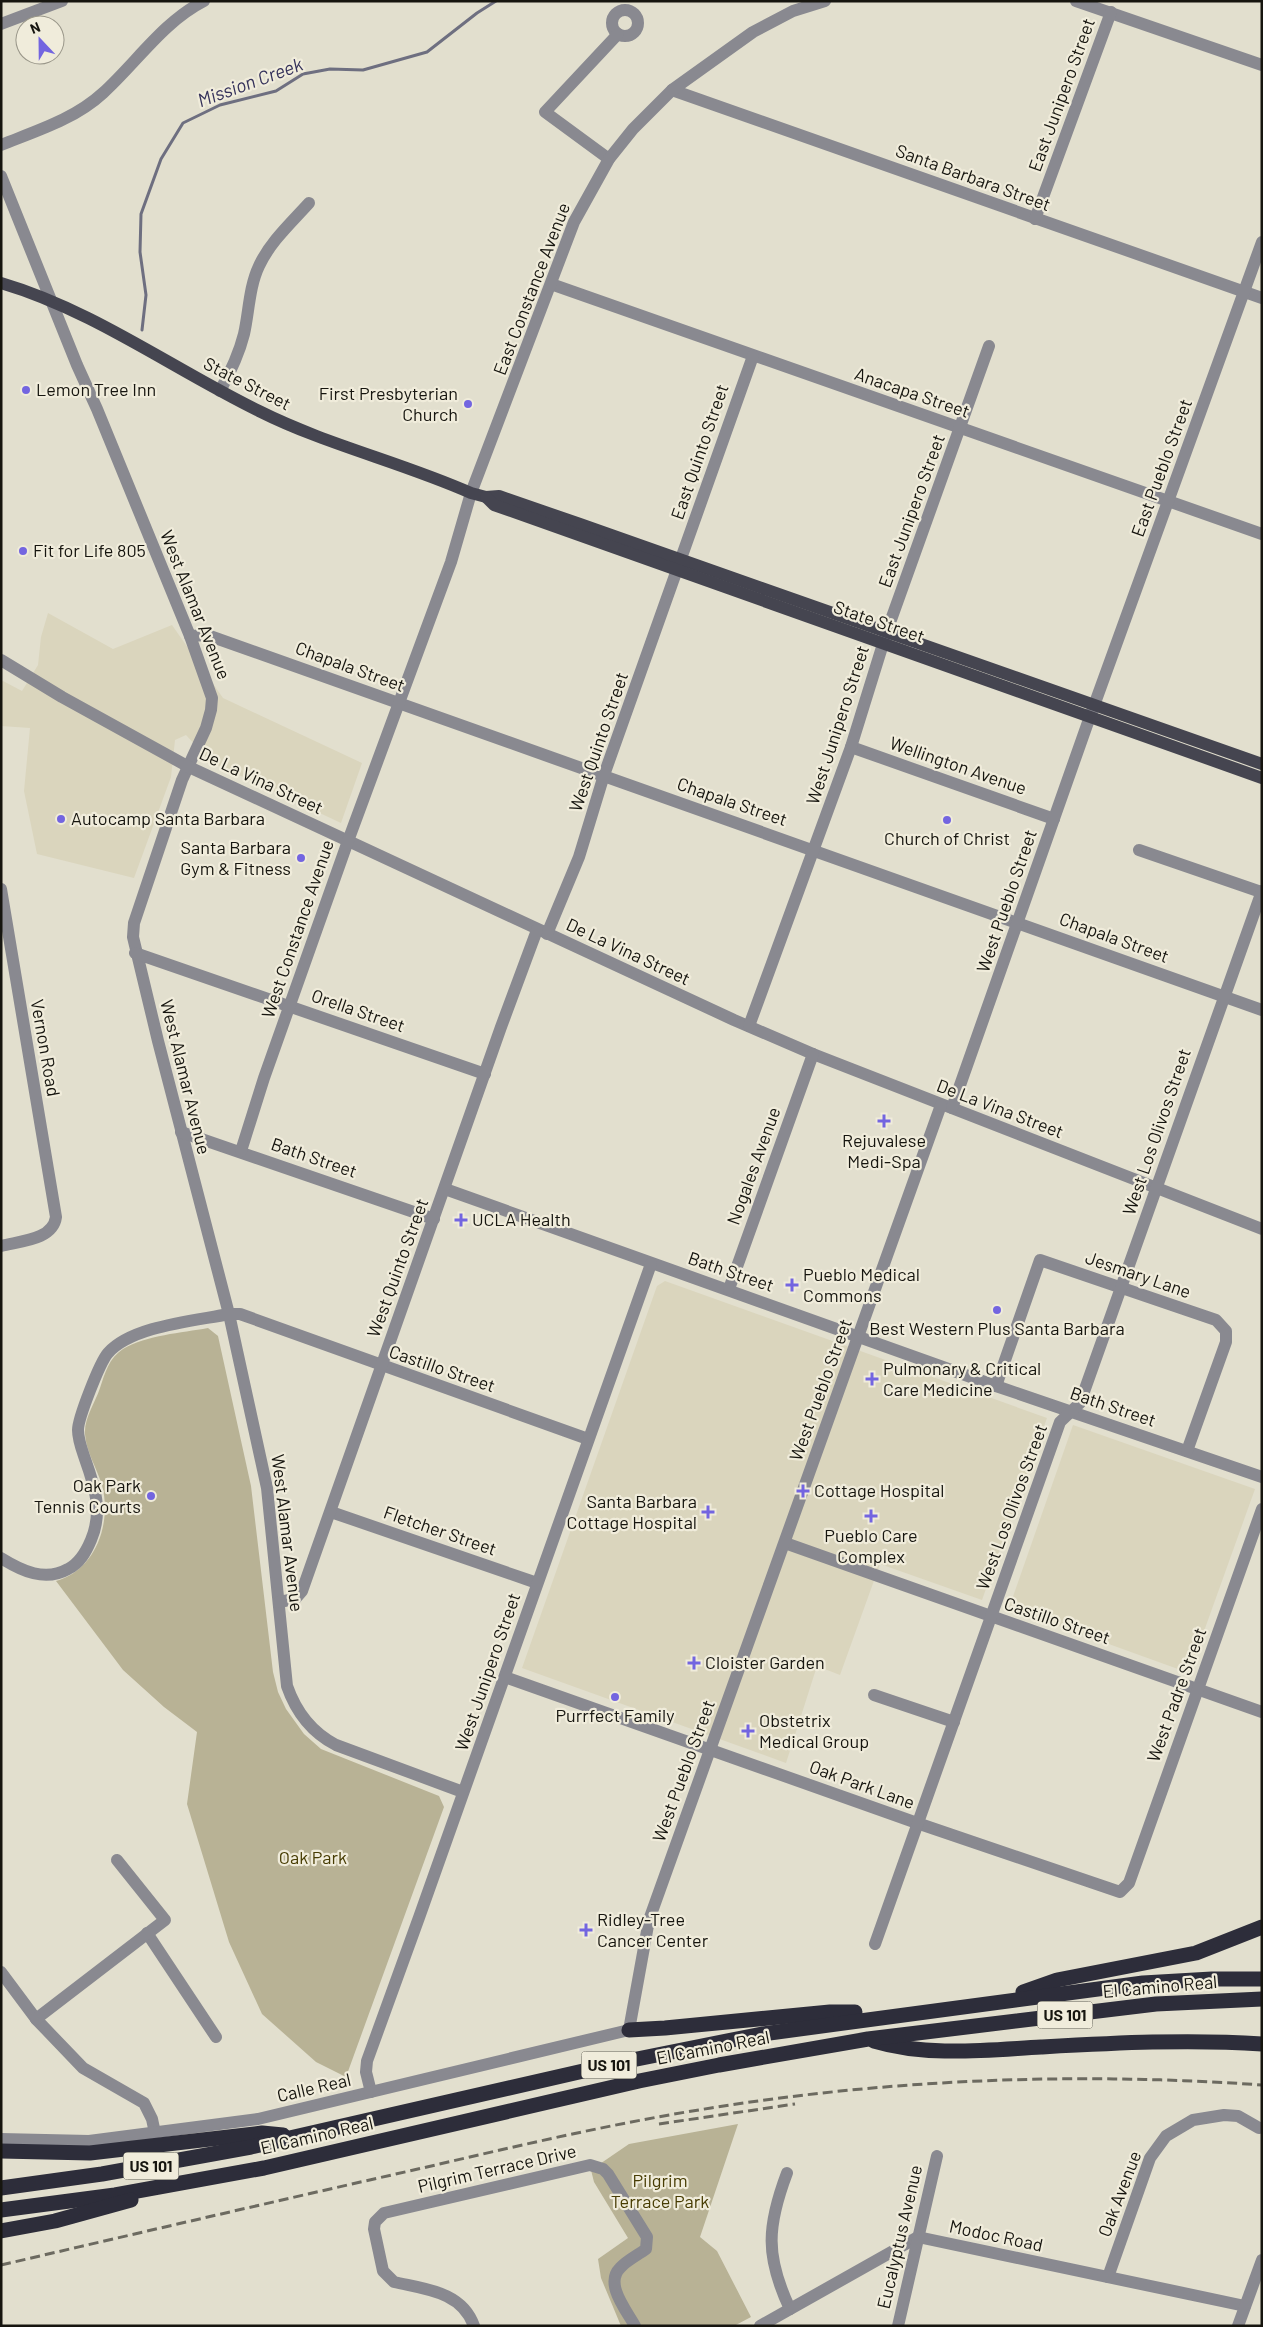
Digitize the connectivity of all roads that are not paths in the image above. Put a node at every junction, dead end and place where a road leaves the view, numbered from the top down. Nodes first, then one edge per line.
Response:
1 (204, 1) edge
2 (824, 1) edge
3 (1076, 1) edge
4 (55, 2) edge
5 (1110, 12) junction
6 (1, 24) edge
7 (618, 34) dead end
8 (1262, 65) edge
9 (672, 90) junction
10 (1, 145) edge
11 (609, 159) junction
12 (1, 176) edge
13 (309, 203) dead end
14 (1035, 219) junction
15 (1262, 242) edge
16 (1, 283) edge
17 (551, 284) junction
18 (1244, 292) junction
19 (1262, 298) edge
20 (51, 299) junction
21 (989, 346) dead end
22 (753, 356) junction
23 (220, 391) junction
24 (961, 428) junction
25 (471, 493) junction
26 (1168, 500) junction
27 (1262, 534) edge
28 (679, 566) junction
29 (190, 636) junction
30 (885, 637) junction
31 (1, 660) edge
32 (398, 703) junction
33 (1092, 711) junction
34 (850, 747) junction
35 (1262, 764) edge
36 (189, 767) junction
37 (604, 775) junction
38 (1262, 778) edge
39 (1054, 819) junction
40 (348, 841) junction
41 (814, 850) junction
42 (1139, 850) dead end
43 (1, 889) edge
44 (1262, 892) edge
45 (1019, 922) junction
46 (542, 932) junction
47 (135, 953) junction
48 (1224, 996) junction
49 (290, 1005) junction
50 (1262, 1010) edge
51 (749, 1026) junction
52 (813, 1054) junction
53 (485, 1074) junction
54 (946, 1106) junction
55 (181, 1132) junction
56 (241, 1151) junction
57 (1156, 1188) junction
58 (445, 1189) junction
59 (434, 1220) junction
60 (1262, 1229) edge
61 (1, 1246) edge
62 (651, 1264) junction
63 (1121, 1286) junction
64 (729, 1289) junction
65 (229, 1314) junction
66 (858, 1337) junction
67 (382, 1366) junction
68 (996, 1386) junction
69 (1070, 1411) junction
70 (588, 1439) junction
71 (1187, 1451) junction
72 (1262, 1477) edge
73 (1262, 1509) edge
74 (331, 1512) junction
75 (785, 1543) junction
76 (1, 1558) edge
77 (537, 1583) junction
78 (278, 1602) junction
79 (992, 1616) junction
80 (505, 1678) junction
81 (1197, 1690) junction
82 (874, 1695) dead end
83 (1262, 1712) edge
84 (954, 1722) junction
85 (711, 1750) junction
86 (463, 1792) junction
87 (917, 1823) junction
88 (117, 1860) dead end
89 (1123, 1891) joint
90 (1262, 1927) edge
91 (147, 1934) junction
92 (875, 1944) dead end
93 (1, 1972) edge
94 (1262, 1979) edge
95 (1262, 2000) edge
96 (992, 2002) junction
97 (922, 2012) junction
98 (36, 2019) junction
99 (629, 2030) junction
100 (216, 2037) dead end
101 (868, 2040) junction
102 (1262, 2044) edge
103 (371, 2092) junction
104 (1259, 2128) dead end
105 (155, 2133) junction
106 (300, 2136) junction
107 (1, 2140) edge
108 (1, 2151) edge
109 (937, 2156) dead end
110 (264, 2168) junction
111 (788, 2173) dead end
112 (1, 2188) edge
113 (1, 2210) edge
114 (1, 2232) edge
115 (918, 2237) junction
116 (1262, 2260) edge
117 (1108, 2277) junction
118 (1245, 2306) junction
119 (790, 2309) junction
120 (774, 2322) edge
121 (474, 2326) edge
122 (635, 2326) edge
123 (760, 2326) edge
124 (898, 2326) edge
125 (1238, 2326) edge

1 - 10 street
2 - 9 street, East Constance Avenue
3 - 5 street
4 - 6 street
5 - 8 street
5 - 14 street, East Junipero Street
7 - 11 street
9 - 11 street, East Constance Avenue
9 - 14 street, Santa Barbara Street
11 - 17 street, East Constance Avenue
12 - 20 street, West Alamar Avenue
13 - 23 street
14 - 18 street, Santa Barbara Street
15 - 18 street, East Pueblo Street
16 - 20 main road, State Street
17 - 22 street, Anacapa Street
17 - 25 street, East Constance Avenue
18 - 19 street, Santa Barbara Street
18 - 26 street, East Pueblo Street
20 - 23 main road, State Street
20 - 29 street, West Alamar Avenue
21 - 24 street, East Junipero Street
22 - 24 street, Anacapa Street
22 - 28 street, East Quinto Street
23 - 25 main road, State Street
24 - 26 street, Anacapa Street
24 - 30 street, East Junipero Street
25 - 28 main road, State Street
25 - 32 street, West Constance Avenue
26 - 27 street, Anacapa Street
26 - 33 street, East Pueblo Street
28 - 30 main road, State Street
28 - 37 street, West Quinto Street
29 - 32 street, Chapala Street
29 - 36 street, West Alamar Avenue
30 - 33 main road, State Street
30 - 34 street, West Junipero Street
31 - 36 street, De La Vina Street
32 - 37 street, Chapala Street
32 - 40 street, West Constance Avenue
33 - 35 main road, State Street
33 - 38 main road, State Street
33 - 39 street, West Pueblo Street
34 - 39 street, Wellington Avenue
34 - 41 street, West Junipero Street
36 - 40 street, De La Vina Street
36 - 47 street, West Alamar Avenue
37 - 41 street, Chapala Street
37 - 46 street, West Quinto Street
39 - 45 street, West Pueblo Street
40 - 46 street, De La Vina Street
40 - 49 street, West Constance Avenue
41 - 45 street, Chapala Street
41 - 51 street, West Junipero Street
42 - 44 street
43 - 61 street, Vernon Road
44 - 48 street, West Los Olivos Street
45 - 48 street, Chapala Street
45 - 54 street, West Pueblo Street
46 - 51 street, De La Vina Street
46 - 53 street, West Quinto Street
47 - 49 street, Orella Street
47 - 55 street, West Alamar Avenue
48 - 50 street, Chapala Street
48 - 57 street, West Los Olivos Street
49 - 53 street, Orella Street
49 - 56 street, West Constance Avenue
51 - 52 street, De La Vina Street
52 - 54 street, De La Vina Street
52 - 64 street, Nogales Avenue
53 - 58 street, West Quinto Street
54 - 57 street, De La Vina Street
54 - 66 street, West Pueblo Street
55 - 56 street, Bath Street
55 - 65 street, West Alamar Avenue
56 - 59 street, Bath Street
57 - 60 street, De La Vina Street
57 - 63 street, West Los Olivos Street
58 - 59 street, West Quinto Street
58 - 62 street, Bath Street
59 - 67 street, West Quinto Street
62 - 64 street, Bath Street
62 - 70 street, West Junipero Street
63 - 68 street, Jesmary Lane
63 - 69 street, West Los Olivos Street
63 - 71 street, Jesmary Lane
64 - 66 street, Bath Street
65 - 67 street, Castillo Street
65 - 76 street
65 - 78 street, West Alamar Avenue
66 - 68 street, Bath Street
66 - 75 street, West Pueblo Street
67 - 70 street, Castillo Street
67 - 74 street, West Quinto Street
68 - 69 street, Bath Street
69 - 71 street, Bath Street
69 - 79 street, West Los Olivos Street
70 - 77 street, West Junipero Street
71 - 72 street, Bath Street
73 - 81 street, West Padre Street
74 - 77 street, Fletcher Street
74 - 78 street, West Quinto Street
75 - 79 street, Castillo Street
75 - 85 street, West Pueblo Street
77 - 80 street, West Junipero Street
78 - 86 street, West Alamar Avenue
79 - 81 street, Castillo Street
79 - 84 street, West Los Olivos Street
80 - 85 street, Oak Park Lane
80 - 86 street, West Junipero Street
81 - 83 street, Castillo Street
81 - 89 street, West Padre Street
82 - 84 street
84 - 87 street, West Los Olivos Street
85 - 87 street, Oak Park Lane
85 - 99 street, West Pueblo Street
86 - 103 street, West Junipero Street
87 - 89 street, Oak Park Lane
87 - 92 street, West Los Olivos Street
88 - 91 street
90 - 96 highway
91 - 98 street
91 - 100 street
93 - 98 street
94 - 96 highway, El Camino Real / US 101
95 - 101 highway, El Camino Real / US 101
96 - 97 highway, El Camino Real / US 101
97 - 99 highway
97 - 106 highway, El Camino Real / US 101
98 - 105 street
99 - 103 street, Calle Real
101 - 102 highway
101 - 110 highway, El Camino Real / US 101
103 - 105 street, Calle Real
104 - 117 street, Oak Avenue
105 - 107 street, Calle Real
106 - 108 highway
106 - 112 highway, El Camino Real / US 101
109 - 115 street, Eucalyptus Avenue
110 - 113 highway, El Camino Real / US 101
110 - 114 highway
111 - 119 street
115 - 117 street, Modoc Road
115 - 119 street
115 - 124 street, Eucalyptus Avenue
116 - 118 street
117 - 118 street, Modoc Road
118 - 125 street
119 - 120 street
120 - 123 street
121 - 122 street, Pilgrim Terrace Drive

